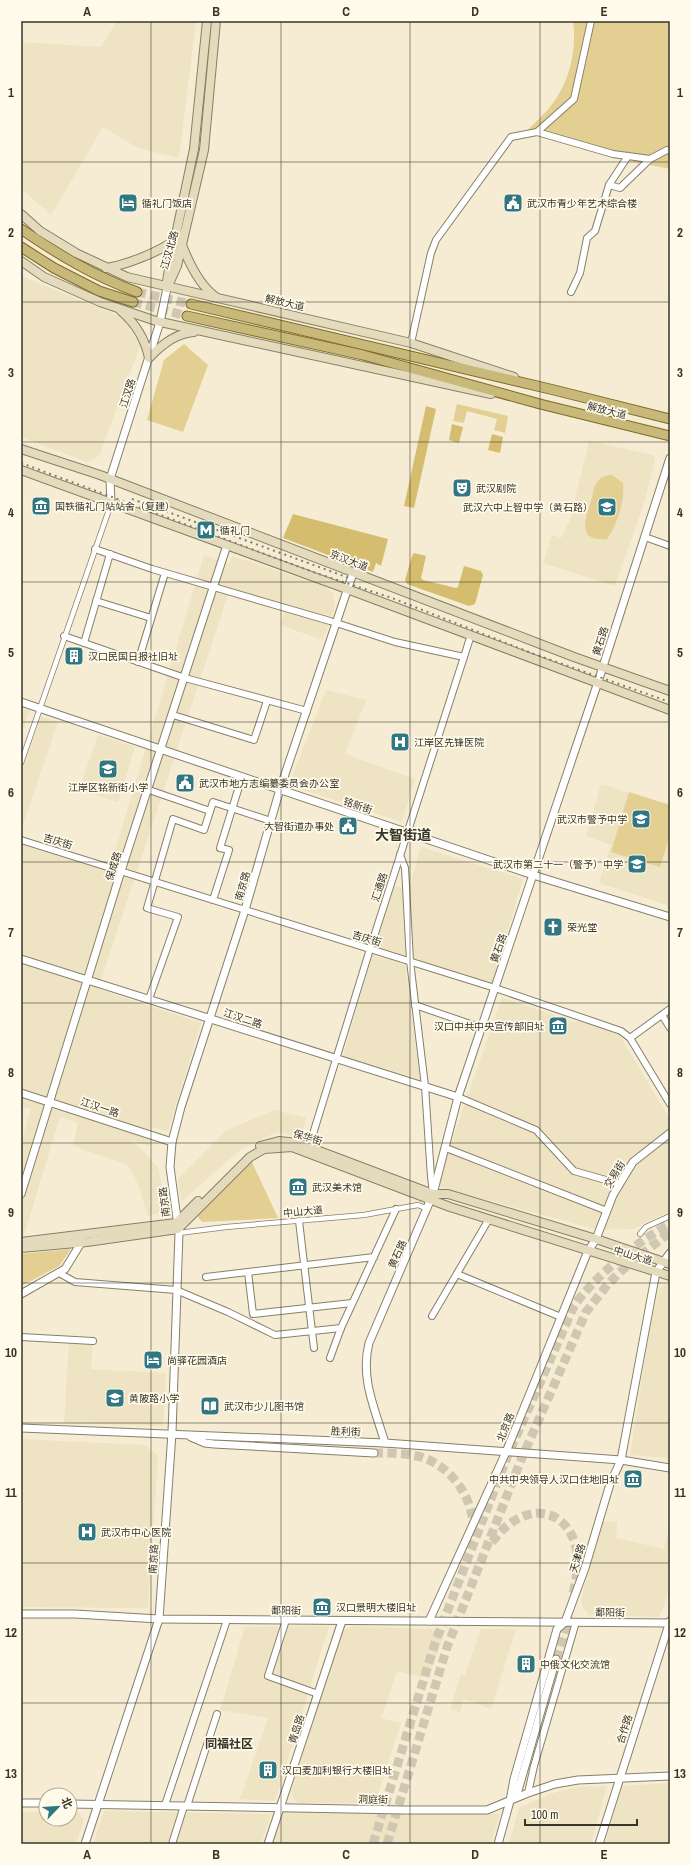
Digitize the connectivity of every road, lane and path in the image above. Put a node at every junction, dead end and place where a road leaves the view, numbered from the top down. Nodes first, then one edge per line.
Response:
1 (207, 21) edge
2 (216, 21) edge
3 (591, 21) edge
4 (537, 132) junction
5 (670, 151) edge
6 (628, 156) junction
7 (650, 159) junction
8 (608, 185) junction
9 (21, 214) edge
10 (21, 229) edge
11 (175, 240) junction
12 (182, 245) junction
13 (21, 247) edge
14 (21, 261) edge
15 (104, 268) junction
16 (167, 288) junction
17 (137, 292) tunnel mouth
18 (571, 292) dead end
19 (218, 299) junction
20 (133, 302) tunnel mouth
21 (191, 304) tunnel mouth
22 (117, 308) junction
23 (187, 316) tunnel mouth
24 (160, 322) junction
25 (200, 331) junction
26 (411, 343) junction
27 (149, 358) junction
28 (554, 390) junction
29 (540, 404) junction
30 (670, 419) edge
31 (670, 436) edge
32 (21, 448) edge
33 (670, 458) edge
34 (21, 470) edge
35 (110, 479) junction
36 (111, 504) junction
37 (645, 537) junction
38 (227, 545) junction
39 (670, 546) edge
40 (95, 548) junction
41 (110, 554) junction
42 (165, 573) junction
43 (353, 573) junction
44 (214, 587) junction
45 (349, 589) junction
46 (96, 601) junction
47 (151, 618) junction
48 (338, 623) junction
49 (471, 635) junction
50 (64, 636) junction
51 (84, 643) junction
52 (464, 657) junction
53 (138, 662) junction
54 (603, 666) junction
55 (185, 678) junction
56 (598, 682) junction
57 (670, 691) edge
58 (267, 700) junction
59 (21, 702) edge
60 (41, 708) junction
61 (670, 710) edge
62 (307, 711) junction
63 (173, 715) junction
64 (162, 749) junction
65 (21, 763) edge
66 (242, 776) junction
67 (280, 789) junction
68 (148, 790) junction
69 (232, 808) junction
70 (210, 811) junction
71 (271, 821) junction
72 (408, 833) junction
73 (21, 840) edge
74 (400, 855) junction
75 (121, 872) junction
76 (533, 875) junction
77 (154, 882) junction
78 (213, 900) junction
79 (245, 910) junction
80 (670, 917) edge
81 (370, 949) junction
82 (21, 959) edge
83 (410, 962) junction
84 (87, 980) junction
85 (495, 988) junction
86 (149, 999) junction
87 (415, 1005) junction
88 (670, 1009) edge
89 (662, 1015) junction
90 (210, 1018) junction
91 (482, 1028) junction
92 (670, 1028) edge
93 (630, 1038) junction
94 (337, 1059) junction
95 (425, 1086) junction
96 (21, 1093) edge
97 (458, 1097) junction
98 (49, 1102) junction
99 (670, 1104) edge
100 (670, 1133) edge
101 (172, 1142) junction
102 (309, 1147) junction
103 (446, 1148) junction
104 (620, 1184) junction
105 (21, 1194) edge
106 (432, 1197) junction
107 (396, 1209) junction
108 (428, 1210) junction
109 (607, 1211) junction
110 (670, 1216) edge
111 (489, 1219) junction
112 (299, 1221) dead end
113 (178, 1229) junction
114 (640, 1234) dead end
115 (80, 1239) junction
116 (596, 1239) junction
117 (21, 1242) edge
118 (21, 1248) edge
119 (588, 1251) junction
120 (670, 1253) edge
121 (374, 1257) junction
122 (667, 1263) edge
123 (305, 1265) junction
124 (248, 1272) junction
125 (656, 1272) junction
126 (59, 1273) junction
127 (457, 1274) junction
128 (670, 1276) edge
129 (206, 1277) dead end
130 (176, 1290) junction
131 (21, 1294) edge
132 (352, 1303) junction
133 (310, 1308) junction
134 (432, 1316) dead end
135 (561, 1317) junction
136 (341, 1328) junction
137 (312, 1330) junction
138 (21, 1337) edge
139 (93, 1341) dead end
140 (314, 1348) dead end
141 (330, 1358) dead end
142 (21, 1428) edge
143 (172, 1433) junction
144 (187, 1435) junction
145 (385, 1443) junction
146 (506, 1452) junction
147 (374, 1453) tunnel mouth
148 (622, 1460) junction
149 (670, 1468) edge
150 (21, 1614) edge
151 (159, 1619) junction
152 (227, 1620) junction
153 (286, 1620) junction
154 (342, 1621) junction
155 (429, 1621) junction
156 (566, 1622) junction
157 (576, 1622) junction
158 (670, 1622) edge
159 (556, 1659) tunnel mouth
160 (318, 1694) junction
161 (217, 1714) dead end
162 (670, 1776) edge
163 (619, 1778) junction
164 (528, 1793) junction
165 (510, 1801) junction
166 (21, 1803) edge
167 (38, 1803) edge
168 (78, 1804) edge
169 (99, 1804) junction
170 (165, 1805) junction
171 (185, 1806) junction
172 (281, 1808) junction
173 (85, 1844) edge
174 (172, 1844) edge
175 (268, 1844) edge
176 (498, 1844) edge
177 (599, 1844) edge

1 - 11 main road, 江汉北路
2 - 12 main road, 江汉北路
3 - 4 street
4 - 6 street
4 - 26 street
5 - 7 street
6 - 7 street
6 - 8 street
7 - 8 street
8 - 18 street
9 - 15 main road, 解放大道
10 - 17 main road
11 - 15 main road
11 - 16 main road, 江汉北路
12 - 16 main road, 江汉北路
12 - 19 main road
13 - 20 main road
14 - 22 main road, 解放大道
15 - 16 main road, 解放大道
16 - 19 main road, 解放大道
16 - 24 street, 江汉路
19 - 26 main road, 解放大道
21 - 28 main road, 解放大道
22 - 24 main road, 解放大道
22 - 27 main road
23 - 29 main road, 解放大道
24 - 25 main road, 解放大道
24 - 27 street, 江汉路
25 - 27 main road
25 - 29 main road, 解放大道
26 - 28 main road, 解放大道
27 - 35 street, 江汉路
28 - 30 main road, 解放大道
29 - 31 main road, 解放大道
32 - 35 main road, 京汉大道
33 - 37 street, 黄石路
34 - 36 main road
35 - 36 street, 江汉路
35 - 43 main road, 京汉大道
36 - 38 main road
36 - 40 street
37 - 39 street
37 - 54 street, 黄石路
38 - 44 street, 保成路
38 - 45 main road
40 - 41 street
40 - 50 street
41 - 42 street
41 - 46 street
42 - 44 street
42 - 47 street
43 - 45 street, 南京路
43 - 54 main road, 京汉大道
44 - 48 street
44 - 55 street, 保成路
45 - 48 street, 南京路
45 - 49 main road
46 - 47 street
46 - 51 street
47 - 53 street
48 - 52 street
48 - 62 street, 南京路
49 - 52 street, 汇通路
49 - 56 main road
50 - 51 street
50 - 60 street
51 - 53 street
52 - 72 street, 汇通路
53 - 55 street
54 - 56 street, 黄石路
54 - 57 main road, 京汉大道
55 - 58 street
55 - 63 street, 保成路
56 - 61 main road
56 - 76 street, 黄石路
58 - 62 street
58 - 63 street
59 - 60 street, 铭新街
60 - 64 street, 铭新街
60 - 65 street
62 - 67 street, 南京路
63 - 64 street, 保成路
64 - 66 street, 铭新街
64 - 68 street, 保成路
66 - 67 street, 铭新街
66 - 69 street
67 - 71 street, 南京路
67 - 72 street, 铭新街
68 - 70 street
68 - 75 street, 保成路
69 - 70 street
69 - 71 street
69 - 78 street
70 - 77 street
71 - 79 street, 南京路
72 - 74 street, 汇通路
72 - 76 street, 铭新街
73 - 75 street, 吉庆街
74 - 81 street, 汇通路
74 - 83 street
75 - 77 street, 吉庆街
75 - 84 street, 保成路
76 - 80 street, 铭新街
76 - 85 street, 黄石路
77 - 78 street, 吉庆街
77 - 86 street
78 - 79 street, 吉庆街
79 - 81 street, 吉庆街
79 - 90 street, 南京路
81 - 83 street, 吉庆街
81 - 94 street, 汇通路
82 - 84 street, 江汉二路
83 - 85 street, 吉庆街
83 - 87 street
84 - 86 street, 江汉二路
84 - 98 street, 保成路
85 - 91 street, 黄石路
85 - 93 street, 吉庆街
86 - 90 street, 江汉二路
87 - 91 street
87 - 95 street
88 - 89 street
89 - 92 street
89 - 93 street
90 - 94 street, 江汉二路
90 - 101 street, 南京路
91 - 97 street, 黄石路
93 - 99 street, 吉庆街
94 - 95 street, 江汉二路
94 - 102 street, 汇通路
95 - 97 street, 江汉二路
95 - 106 street
96 - 98 street, 江汉一路
97 - 103 street, 黄石路
97 - 104 street
98 - 101 street, 江汉一路
98 - 105 street, 保成路
100 - 104 street, 交易街
101 - 113 street, 南京路
102 - 106 main road, 保华街
102 - 113 main road, 保华街
103 - 106 street, 黄石路
103 - 109 street
104 - 109 street, 交易街
106 - 108 street, 黄石路
106 - 111 main road, 中山大道
106 - 113 main road, 保华街
106 - 116 main road, 中山大道
107 - 108 street, 中山大道
107 - 113 street, 中山大道
107 - 121 street
108 - 145 street, 黄石路
109 - 116 street, 交易街
110 - 114 street
111 - 119 main road, 中山大道
111 - 127 street
112 - 123 street
113 - 115 main road, 中山大道
113 - 130 street, 南京路
115 - 117 main road, 中山大道
115 - 118 main road, 中山大道
115 - 126 street
116 - 119 street, 北京路
116 - 122 main road, 中山大道
119 - 125 main road, 中山大道
119 - 135 street, 北京路
120 - 122 street
121 - 123 street
121 - 132 street
122 - 125 street
123 - 124 street
123 - 133 street
124 - 129 street
124 - 133 street
125 - 128 main road, 中山大道
125 - 148 street, 天津路
126 - 130 street
126 - 131 street
127 - 134 street
127 - 135 street
130 - 137 street
130 - 143 street, 南京路
132 - 133 street
132 - 136 street
133 - 137 street
135 - 146 street, 北京路
136 - 137 street
136 - 141 street
137 - 140 street
138 - 139 street
142 - 143 street, 胜利街
143 - 144 street, 胜利街
143 - 151 street, 南京路
144 - 145 street, 胜利街
144 - 147 street
145 - 146 street, 胜利街
146 - 148 street, 胜利街
146 - 155 street, 北京路
148 - 149 street, 胜利街
148 - 156 street, 天津路
150 - 151 street, 鄱阳街
151 - 152 street, 鄱阳街
151 - 169 street, 南京路
152 - 153 street, 鄱阳街
152 - 170 street
153 - 154 street, 鄱阳街
153 - 160 street
154 - 155 street, 鄱阳街
154 - 160 street, 青岛路
155 - 156 street, 鄱阳街
156 - 157 street, 鄱阳街
156 - 165 street, 天津路
157 - 158 street, 鄱阳街
157 - 164 street
158 - 163 street, 合作路
159 - 165 street
160 - 172 street, 青岛路
161 - 171 street
162 - 163 street, 洞庭街
163 - 164 street, 洞庭街
163 - 177 street, 合作路
164 - 165 street, 洞庭街
165 - 172 street, 洞庭街
165 - 176 street, 天津路
166 - 167 street
168 - 169 street, 洞庭街
169 - 170 street, 洞庭街
169 - 173 street, 南京路
170 - 171 street, 洞庭街
171 - 172 street, 洞庭街
171 - 174 street
172 - 175 street, 青岛路

